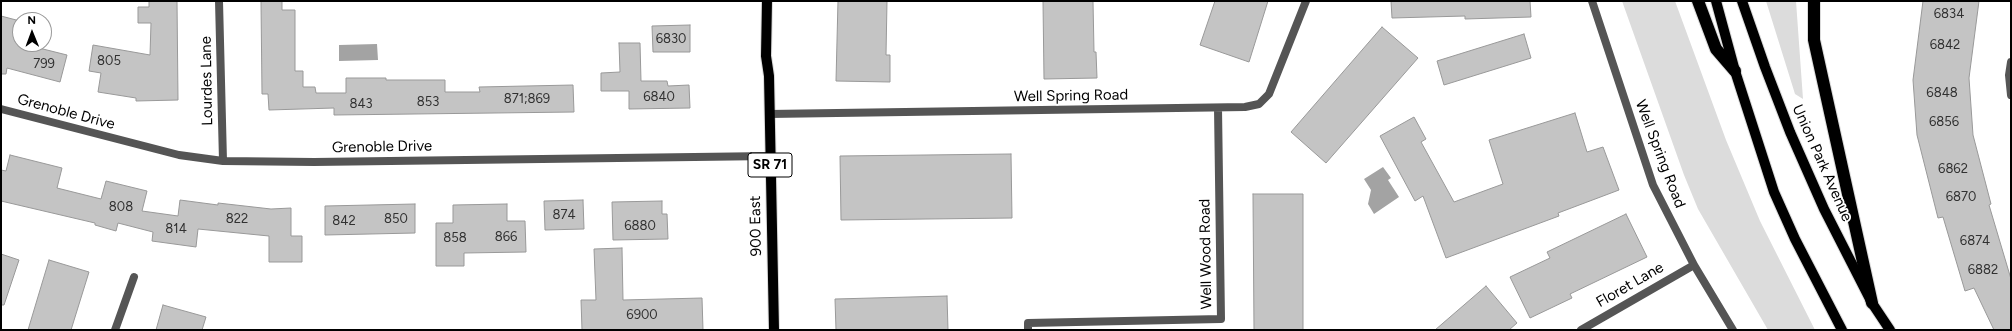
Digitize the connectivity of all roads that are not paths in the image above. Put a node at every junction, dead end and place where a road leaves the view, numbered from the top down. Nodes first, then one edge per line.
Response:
1 (219, 1) edge
2 (767, 1) edge
3 (1306, 1) edge
4 (1592, 1) edge
5 (1698, 1) edge
6 (1716, 1) edge
7 (1742, 1) edge
8 (1814, 1) edge
9 (2011, 62) edge
10 (1735, 71) junction
11 (2011, 95) edge
12 (1218, 108) junction
13 (1, 109) edge
14 (769, 114) junction
15 (770, 156) junction
16 (223, 161) junction
17 (1694, 264) junction
18 (134, 277) dead end
19 (1872, 303) junction
20 (115, 330) edge
21 (774, 330) edge
22 (1028, 330) edge
23 (1581, 330) edge
24 (1733, 330) edge
25 (1842, 330) edge
26 (1890, 330) edge

1 - 16 street, Lourdes Lane
2 - 14 main road, 900 East / SR 71
3 - 12 street, Well Spring Road
4 - 17 street, Well Spring Road
5 - 10 highway
6 - 10 main road
7 - 19 main road, Union Park Avenue
8 - 19 highway
9 - 11 street
10 - 25 main road
12 - 14 street, Well Spring Road
12 - 22 street, Well Wood Road
13 - 16 street, Grenoble Drive
14 - 15 main road, 900 East / SR 71
15 - 16 street, Grenoble Drive
15 - 21 main road, 900 East / SR 71
17 - 23 street, Floret Lane
17 - 24 street, Well Spring Road
18 - 20 street
19 - 26 main road, Union Park Avenue

